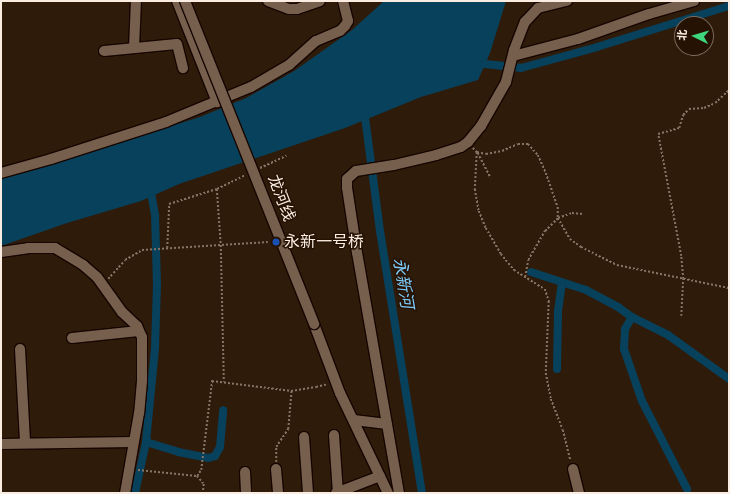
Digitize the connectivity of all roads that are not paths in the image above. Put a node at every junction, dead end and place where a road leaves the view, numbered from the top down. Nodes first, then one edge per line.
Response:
1 (136, 1) edge
2 (177, 1) edge
3 (185, 1) edge
4 (268, 1) edge
5 (320, 1) edge
6 (343, 1) edge
7 (567, 1) edge
8 (694, 1) edge
9 (134, 48) junction
10 (104, 51) dead end
11 (512, 57) junction
12 (183, 68) dead end
13 (217, 102) junction
14 (1, 173) edge
15 (1, 252) edge
16 (139, 331) junction
17 (72, 338) dead end
18 (20, 349) dead end
19 (354, 420) junction
20 (387, 424) junction
21 (334, 435) dead end
22 (304, 437) dead end
23 (26, 442) junction
24 (133, 442) junction
25 (1, 444) edge
26 (276, 469) road end
27 (573, 469) road end
28 (244, 472) dead end
29 (380, 476) junction
30 (355, 490) edge
31 (125, 493) edge
32 (246, 493) edge
33 (278, 493) edge
34 (308, 493) edge
35 (337, 493) edge
36 (388, 493) edge
37 (399, 493) edge
38 (579, 493) edge

1 - 9 street
2 - 13 street
3 - 19 street, 龙河线, bridge
4 - 5 street
6 - 13 street
7 - 11 street
8 - 11 street
9 - 10 street
9 - 12 street
11 - 20 street
13 - 14 street
15 - 16 street
16 - 17 street
16 - 24 street
18 - 23 street
19 - 20 street
19 - 29 street, 龙河线
20 - 37 street
21 - 35 street
22 - 34 street
23 - 24 street
23 - 25 street
24 - 31 street
26 - 33 street
27 - 38 street
28 - 32 street
29 - 30 street
29 - 36 street, 龙河线
30 - 35 street

